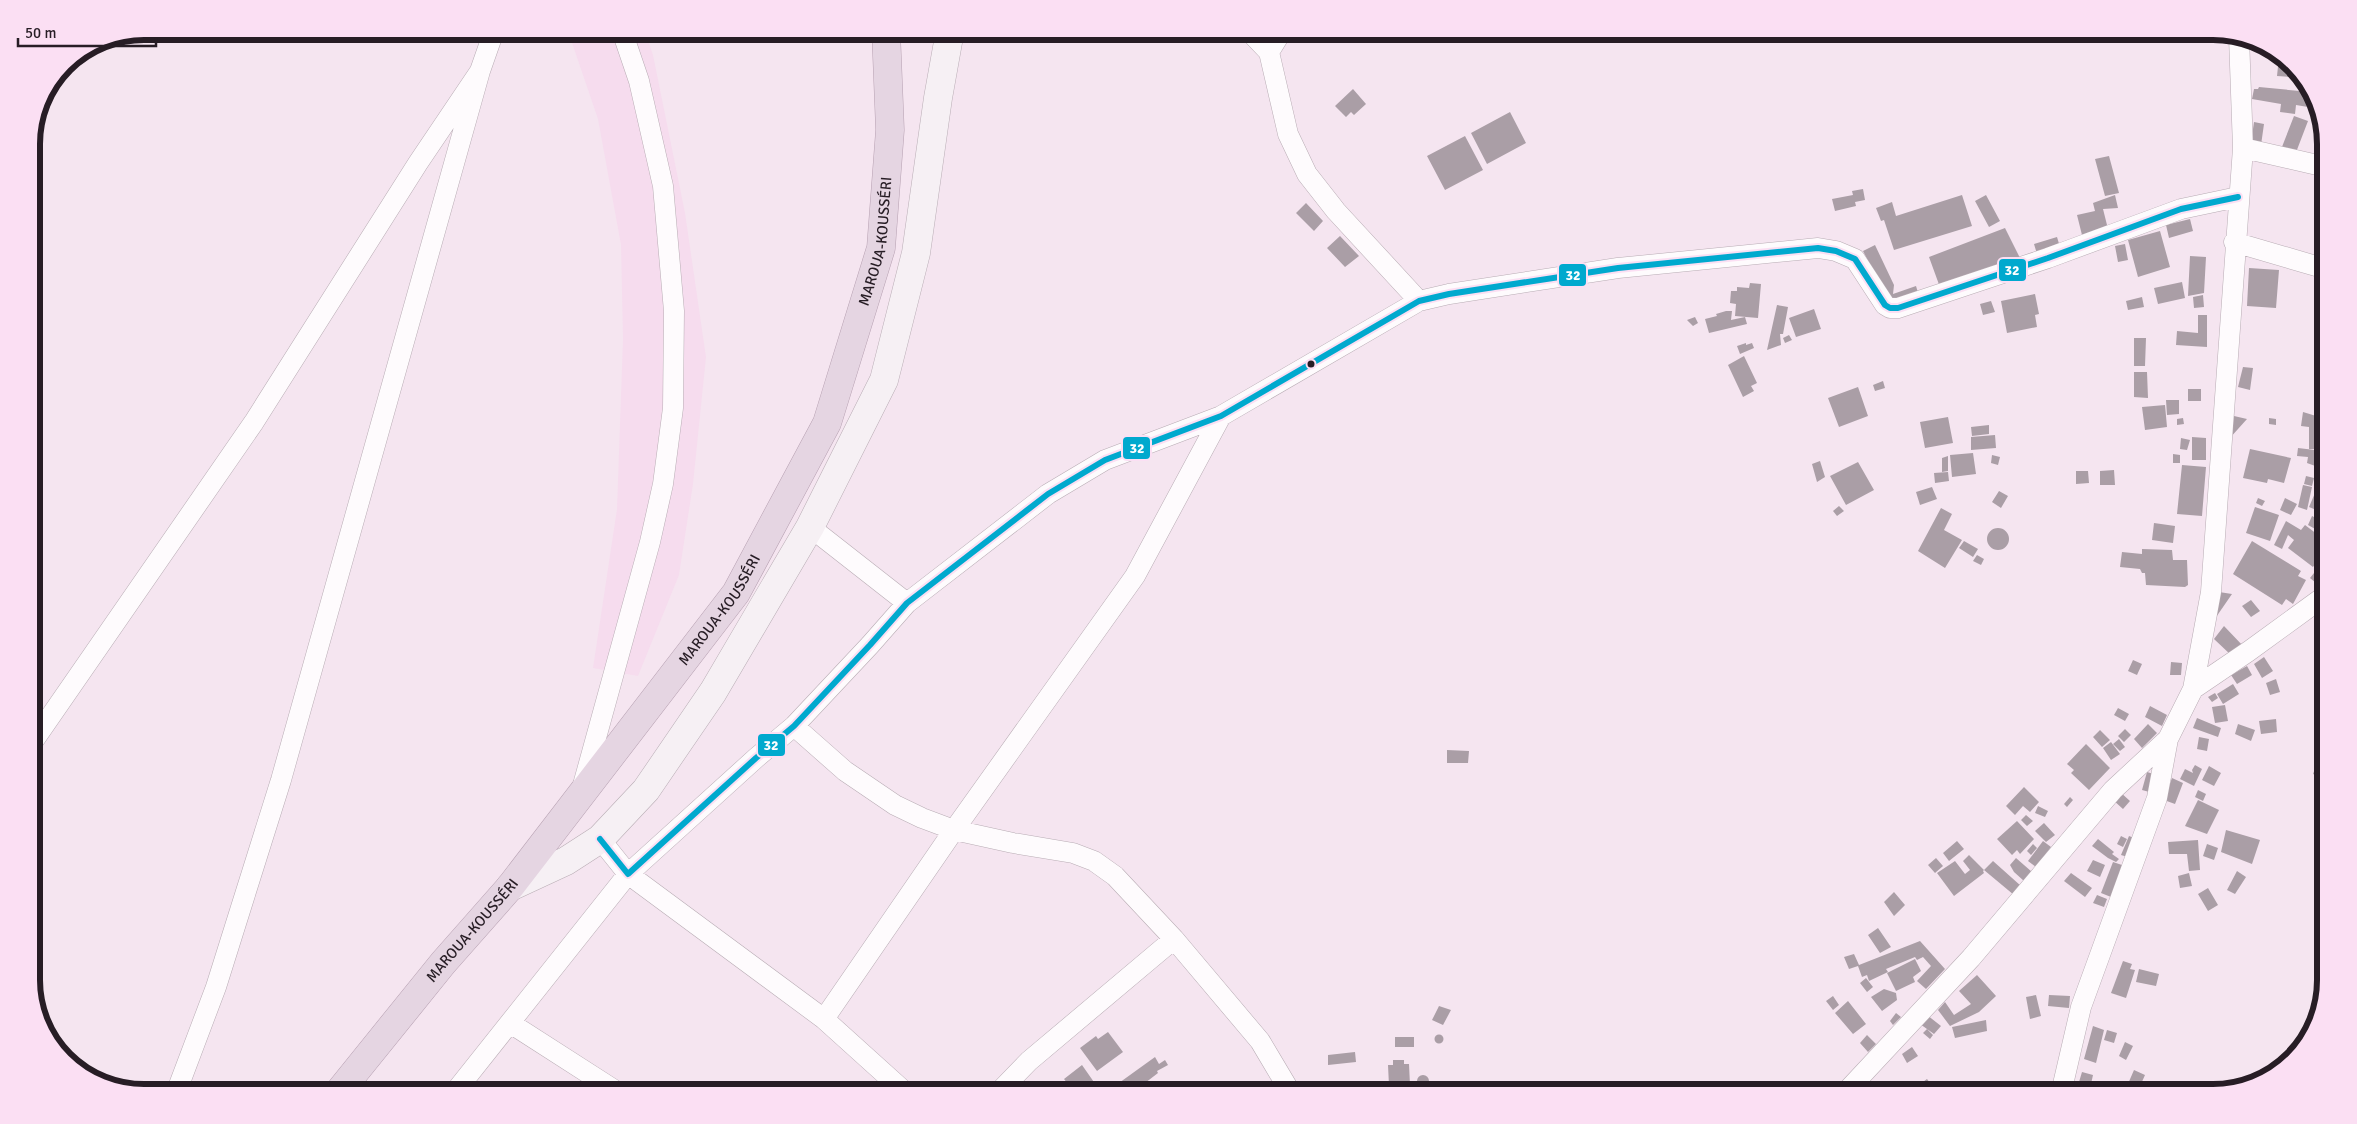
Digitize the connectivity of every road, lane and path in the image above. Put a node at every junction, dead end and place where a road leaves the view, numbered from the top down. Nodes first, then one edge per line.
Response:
1 (491, 40) edge
2 (625, 40) edge
3 (886, 40) edge
4 (948, 40) edge
5 (1258, 40) edge
6 (1276, 40) edge
7 (2239, 44) edge
8 (1269, 52) junction
9 (480, 71) junction
10 (2243, 148) junction
11 (2317, 165) edge
12 (2238, 197) junction
13 (2234, 242) junction
14 (2317, 266) edge
15 (1419, 301) junction
16 (1222, 416) junction
17 (810, 527) junction
18 (2317, 602) edge
19 (907, 603) junction
20 (2193, 689) junction
21 (794, 726) junction
22 (40, 731) edge
23 (2168, 739) junction
24 (581, 794) junction
25 (954, 830) junction
26 (600, 839) junction
27 (628, 874) junction
28 (510, 887) junction
29 (1174, 939) junction
30 (824, 1019) junction
31 (510, 1023) junction
32 (179, 1084) edge
33 (345, 1084) edge
34 (461, 1084) edge
35 (605, 1084) edge
36 (896, 1084) edge
37 (1007, 1084) edge
38 (1286, 1084) edge
39 (1853, 1084) edge
40 (2064, 1084) edge

1 - 9 street
2 - 24 street
3 - 24 highway, MAROUA-KOUSSÉRI
4 - 17 street
5 - 8 street
6 - 8 street
7 - 10 street
8 - 15 street
9 - 22 street
9 - 32 street
10 - 11 street
10 - 12 street
12 - 13 street
12 - 15 street
13 - 14 street
13 - 20 street
15 - 16 street
16 - 19 street
16 - 25 street
17 - 19 street
17 - 26 street
18 - 20 street
19 - 21 street
20 - 23 street
21 - 25 street
21 - 27 street
23 - 39 street
23 - 40 street
24 - 28 highway, MAROUA-KOUSSÉRI
25 - 29 street
25 - 30 street
26 - 27 street
26 - 28 street
27 - 30 street
27 - 31 street
28 - 33 highway, MAROUA-KOUSSÉRI
29 - 37 street
29 - 38 street
30 - 36 street
31 - 34 street
31 - 35 street

